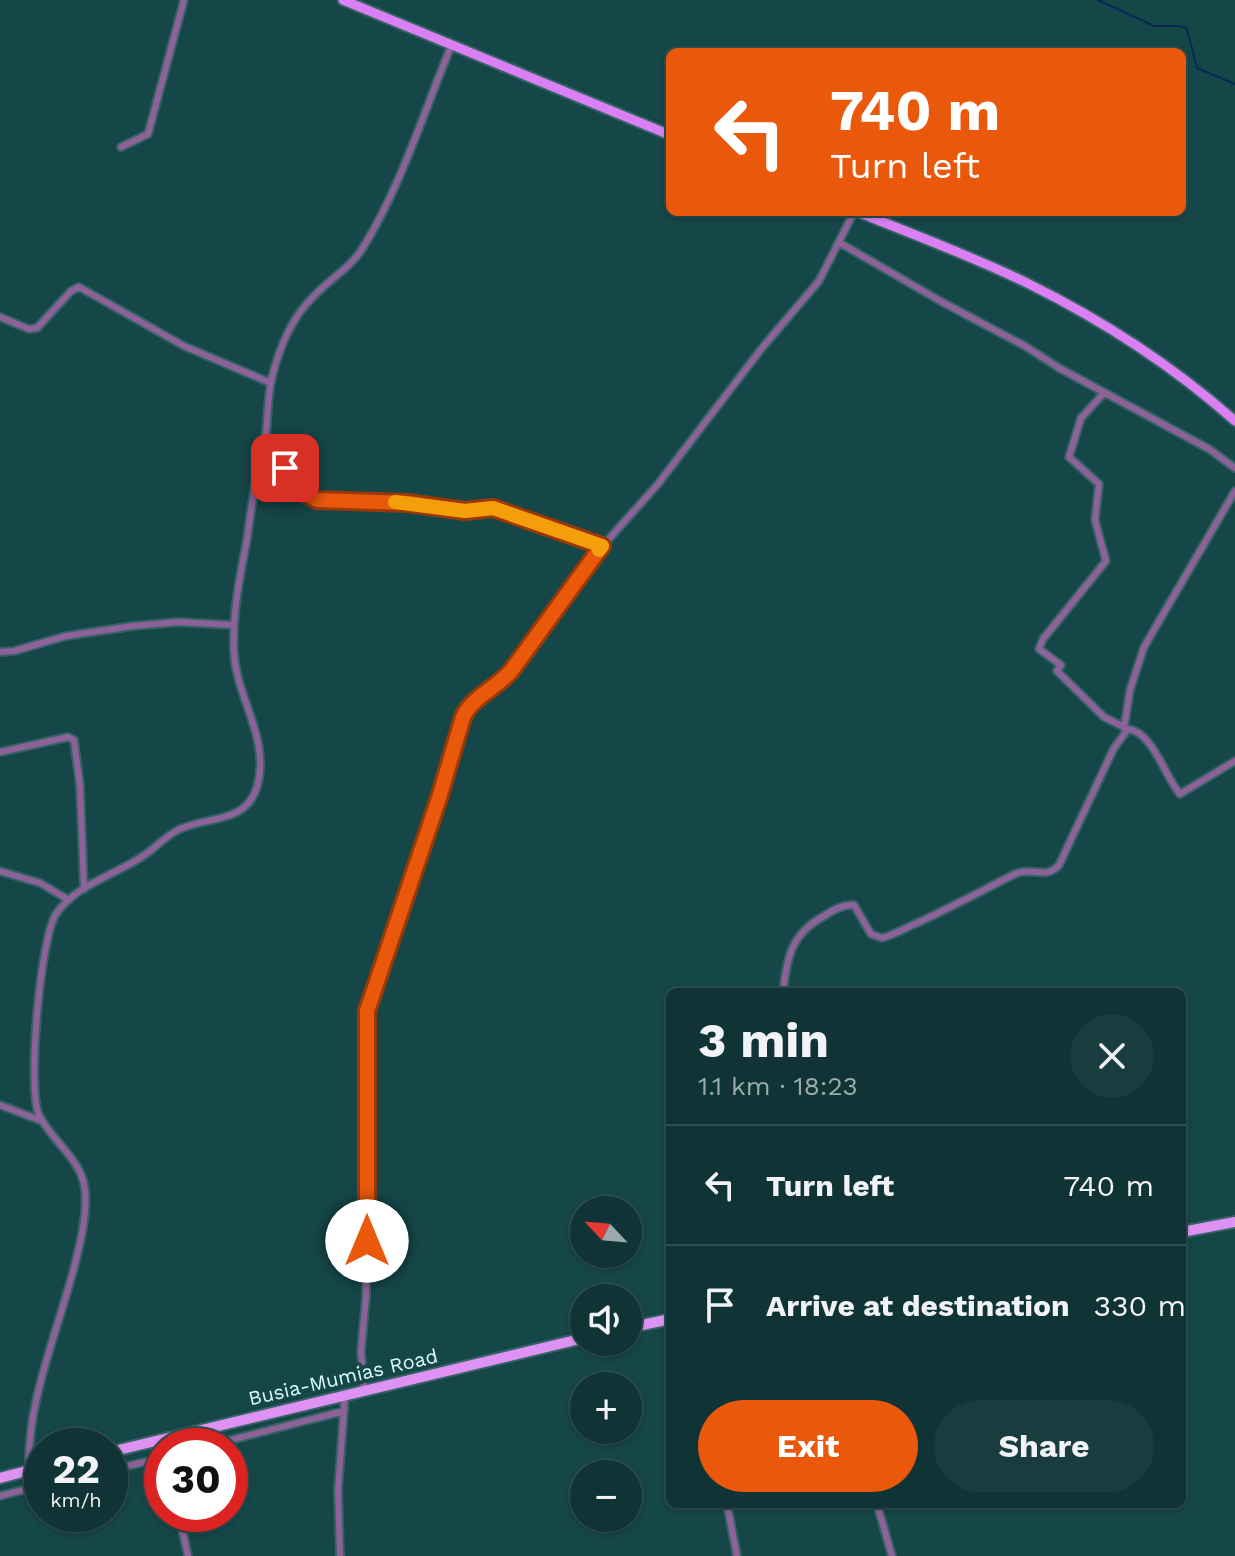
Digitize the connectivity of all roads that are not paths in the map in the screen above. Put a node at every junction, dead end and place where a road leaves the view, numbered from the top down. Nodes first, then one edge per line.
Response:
1 (184, 0) edge
2 (343, 0) edge
3 (452, 44) junction
4 (666, 133) edge
5 (121, 147) dead end
6 (854, 216) edge
7 (866, 216) edge
8 (840, 243) junction
9 (0, 317) edge
10 (271, 383) junction
11 (1104, 393) junction
12 (1235, 421) edge
13 (265, 444) junction
14 (1235, 468) edge
15 (1235, 491) edge
16 (602, 546) junction
17 (234, 625) junction
18 (0, 652) edge
19 (1124, 729) junction
20 (0, 752) edge
21 (1235, 761) edge
22 (0, 871) edge
23 (84, 889) junction
24 (69, 900) junction
25 (784, 988) edge
26 (0, 1105) edge
27 (42, 1121) junction
28 (1235, 1222) edge
29 (1186, 1231) edge
30 (666, 1320) edge
31 (642, 1325) edge
32 (570, 1341) edge
33 (364, 1391) junction
34 (345, 1395) junction
35 (344, 1411) junction
36 (32, 1428) edge
37 (248, 1436) edge
38 (128, 1448) edge
39 (24, 1471) edge
40 (0, 1478) edge
41 (24, 1490) edge
42 (0, 1496) edge
43 (728, 1508) edge
44 (878, 1508) edge
45 (183, 1532) edge
46 (188, 1556) edge
47 (340, 1556) edge
48 (737, 1556) edge
49 (892, 1556) edge

1 - 5 street
2 - 3 main road
3 - 4 main road
3 - 10 street
6 - 8 street
7 - 12 main road
8 - 11 street
8 - 16 street
9 - 10 street
10 - 13 street
11 - 14 street
11 - 19 street
13 - 16 street
13 - 17 street
15 - 19 street
16 - 33 street
17 - 18 street
17 - 23 street
19 - 21 street
19 - 25 street
20 - 23 street
22 - 24 street
23 - 24 street
24 - 27 street
26 - 27 street
27 - 36 street
28 - 29 highway
30 - 31 highway
32 - 33 highway, Busia-Mumias Road
33 - 34 highway, Busia-Mumias Road
34 - 35 street
34 - 38 highway, Busia-Mumias Road
35 - 37 street
35 - 47 street
39 - 40 highway
41 - 42 street
43 - 48 street
44 - 49 street
45 - 46 street

